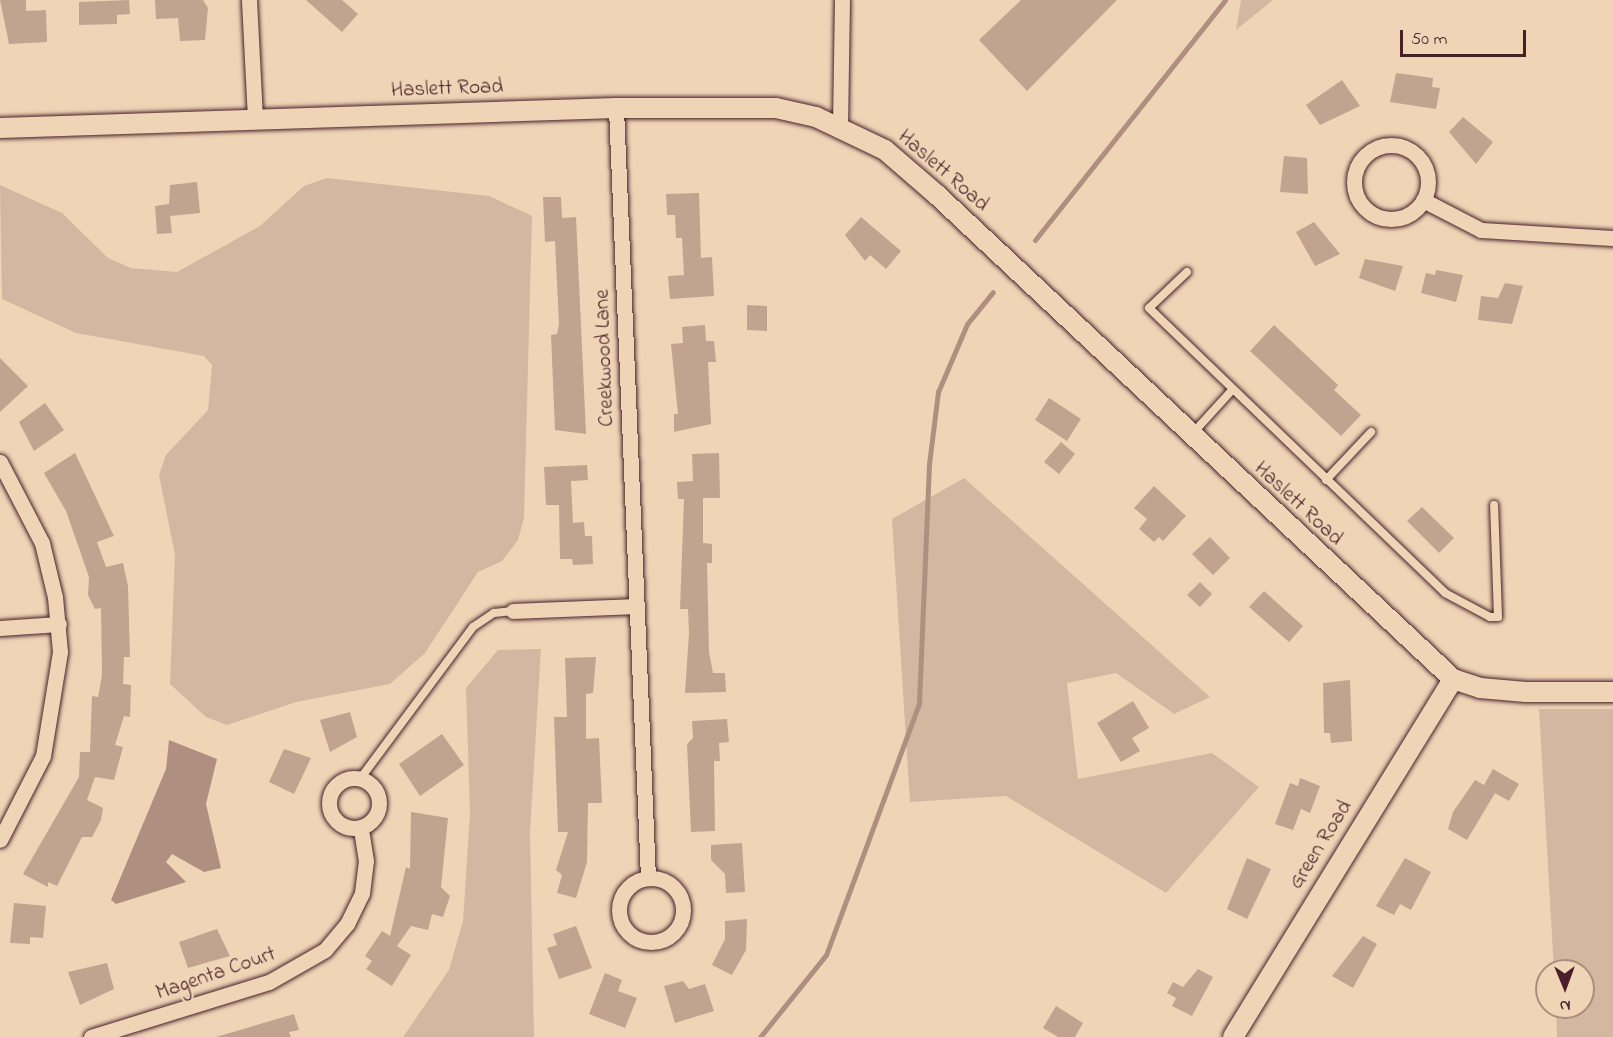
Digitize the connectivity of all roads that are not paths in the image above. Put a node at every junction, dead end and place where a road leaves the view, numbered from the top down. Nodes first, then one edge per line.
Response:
1 (249, 0) edge
2 (842, 0) edge
3 (616, 108) junction
4 (255, 120) junction
5 (840, 126) junction
6 (0, 128) edge
7 (1423, 200) junction
8 (1613, 238) edge
9 (1187, 272) dead end
10 (1233, 389) junction
11 (1371, 432) dead end
12 (1190, 436) junction
13 (0, 462) edge
14 (1326, 480) junction
15 (1494, 505) dead end
16 (636, 606) junction
17 (513, 611) joint
18 (59, 624) junction
19 (0, 628) edge
20 (1453, 679) junction
21 (1613, 692) edge
22 (360, 779) junction
23 (361, 828) junction
24 (0, 840) edge
25 (648, 878) junction
26 (91, 1037) edge
27 (1233, 1037) edge

1 - 4 street
2 - 5 street
3 - 4 street, Haslett Road
3 - 5 street, Haslett Road
3 - 16 street, Creekwood Lane
4 - 6 street, Haslett Road
5 - 12 street, Haslett Road
7 - 7 street
7 - 8 street
9 - 10 lane
10 - 12 lane
10 - 14 lane
11 - 14 lane
12 - 20 street, Haslett Road
13 - 18 street
14 - 15 lane
16 - 17 street
16 - 25 street, Creekwood Lane
17 - 22 lane
18 - 19 street
18 - 24 street
20 - 21 street, Haslett Road
20 - 27 street, Green Road
22 - 23 street
22 - 23 street
23 - 26 street, Magenta Court
25 - 25 street

